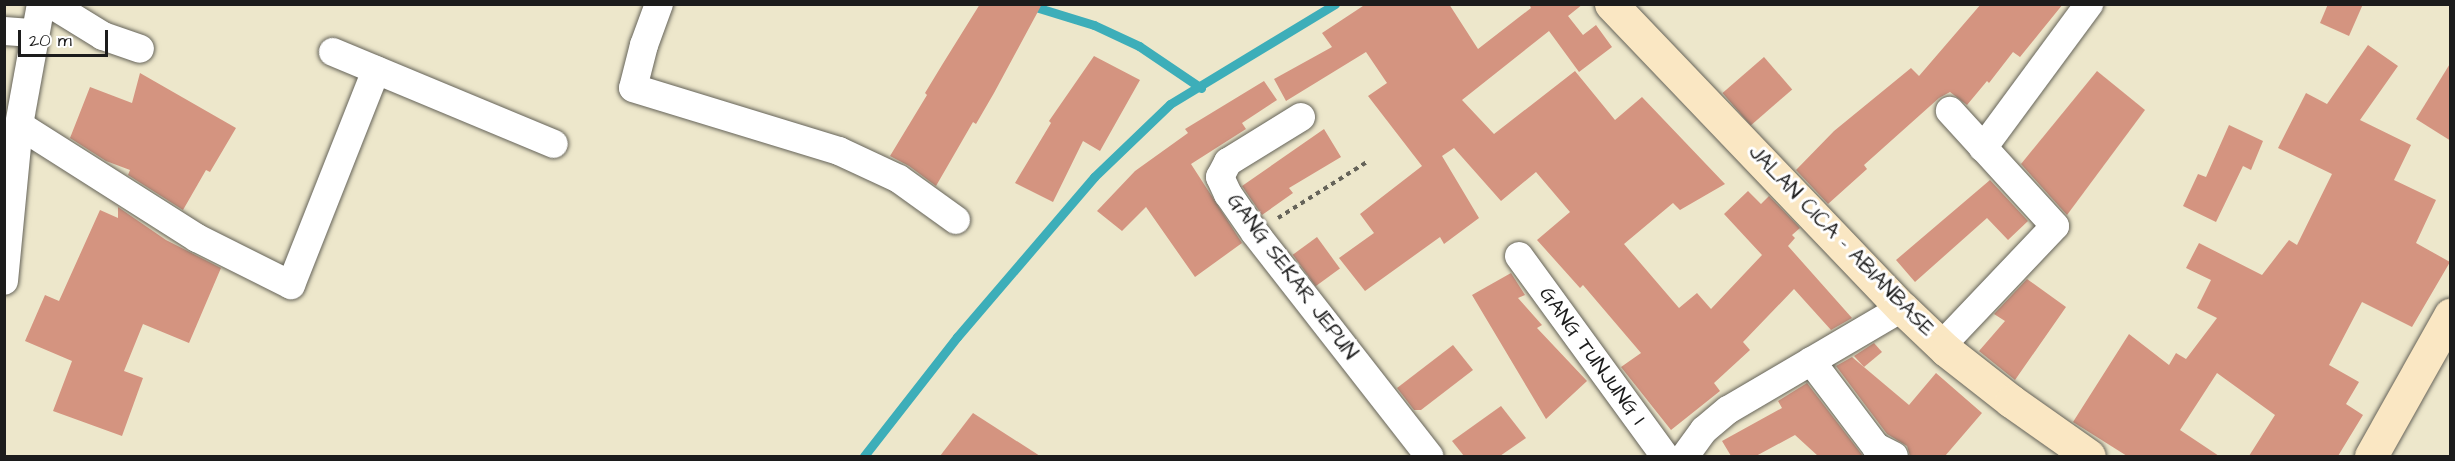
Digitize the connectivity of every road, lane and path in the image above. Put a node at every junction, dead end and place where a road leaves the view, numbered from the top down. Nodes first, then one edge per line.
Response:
1 (41, 4) edge
2 (51, 4) edge
3 (659, 4) edge
4 (1611, 4) edge
5 (2089, 4) edge
6 (4, 31) edge
7 (34, 33) junction
8 (140, 49) dead end
9 (333, 52) dead end
10 (376, 70) junction
11 (1950, 111) dead end
12 (1301, 117) dead end
13 (20, 125) junction
14 (554, 144) dead end
15 (1983, 148) junction
16 (1367, 162) dead end
17 (956, 219) dead end
18 (1255, 233) junction
19 (1519, 256) dead end
20 (4, 281) edge
21 (1902, 308) junction
22 (2451, 315) edge
23 (1942, 345) junction
24 (1811, 361) junction
25 (1429, 456) edge
26 (1665, 456) edge
27 (1685, 456) edge
28 (1894, 456) edge
29 (2089, 456) edge
30 (2371, 456) edge

1 - 7 street
2 - 8 street
3 - 17 street
4 - 21 street, JALAN CICA - ABIANBASE
5 - 15 street
6 - 7 street
7 - 13 street
9 - 10 street
10 - 13 street
10 - 14 street
11 - 15 street
12 - 18 street, GANG SEKAR JEPUN
13 - 20 street
15 - 23 street
16 - 18 path
18 - 25 street, GANG SEKAR JEPUN
19 - 26 street, GANG TUNJUNG I
21 - 23 street, JALAN CICA - ABIANBASE
21 - 24 street
22 - 30 street
23 - 29 street, JALAN CICA - ABIANBASE
24 - 27 street
24 - 28 street

